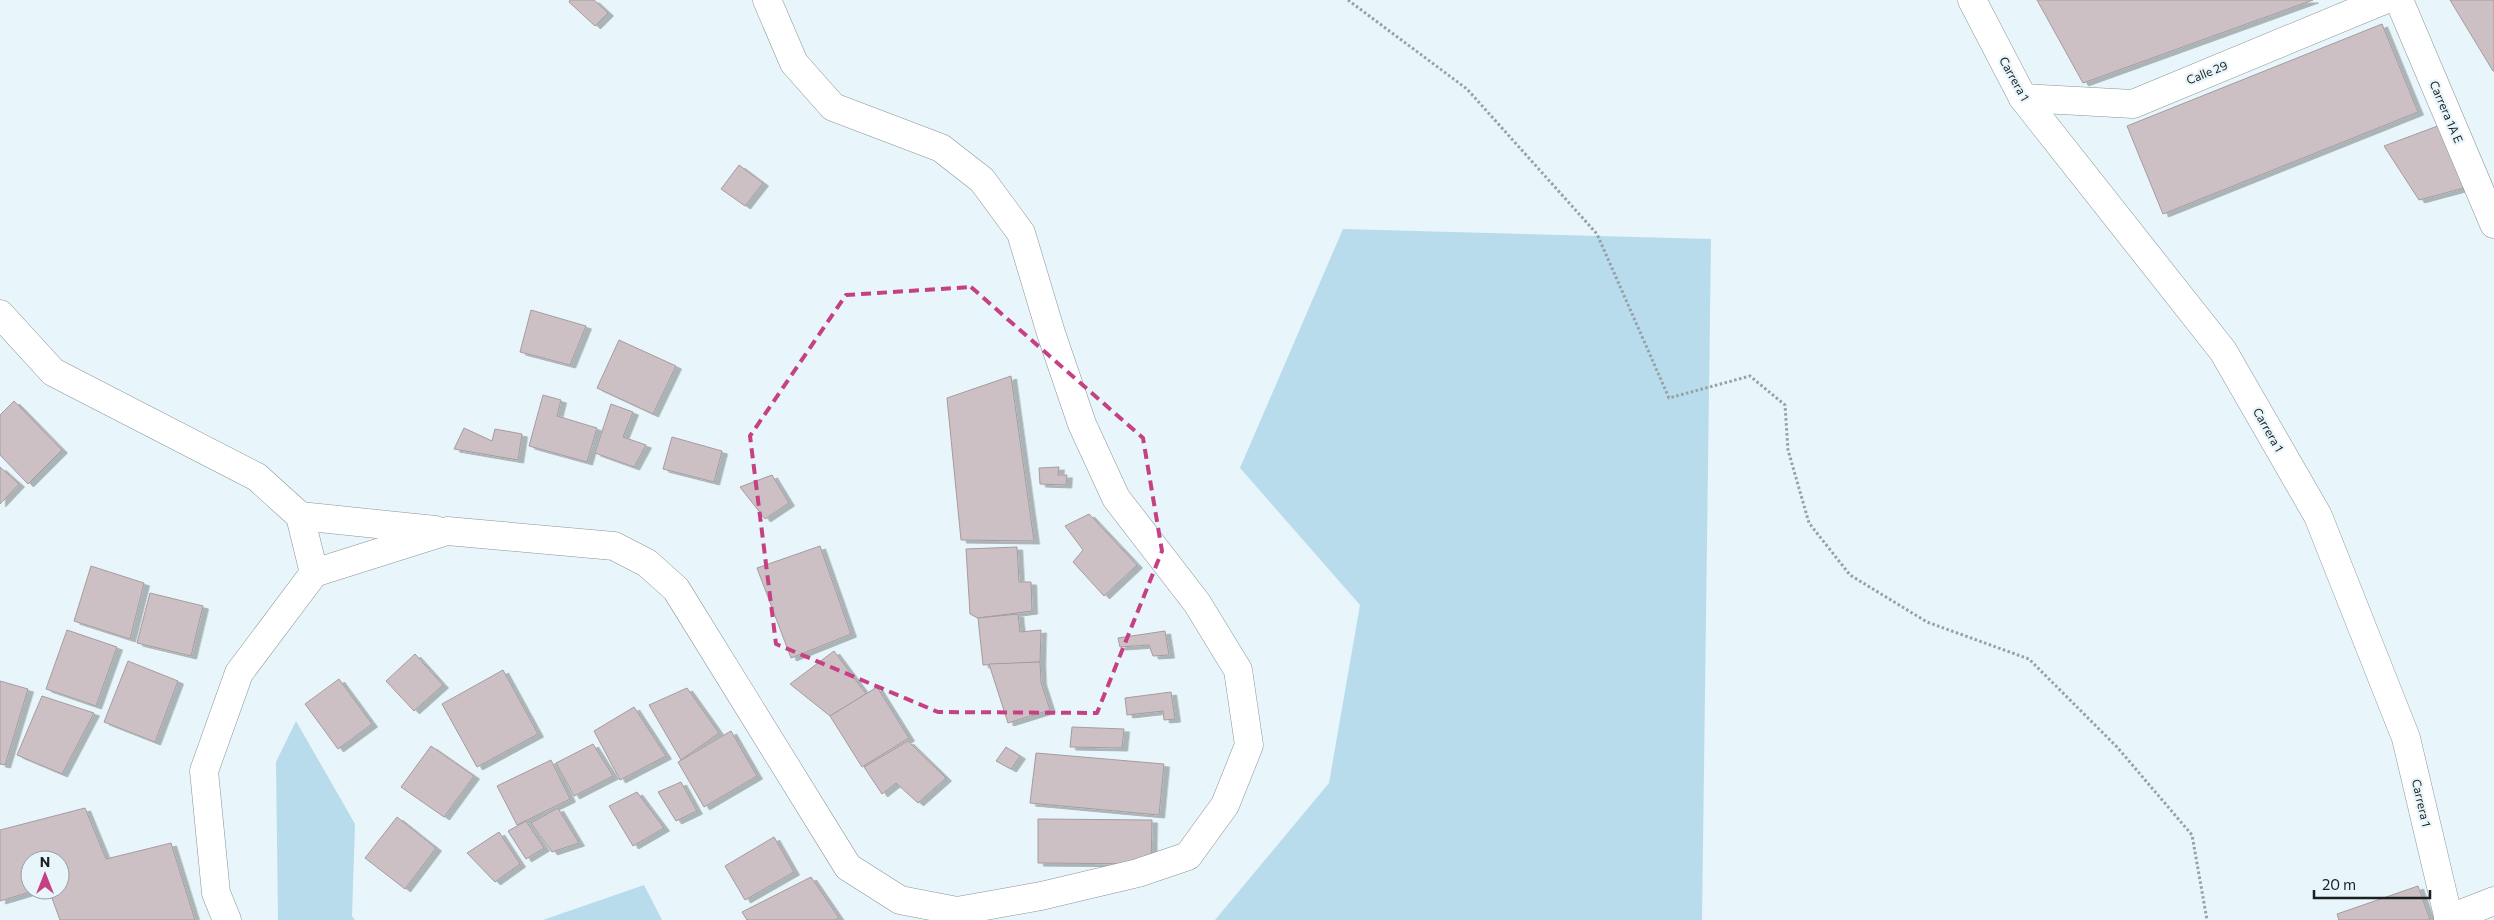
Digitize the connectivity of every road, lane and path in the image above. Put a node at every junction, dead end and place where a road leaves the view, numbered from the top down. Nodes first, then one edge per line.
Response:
1 (766, 0) edge
2 (1348, 0) edge
3 (1972, 0) edge
4 (2384, 0) edge
5 (2399, 0) edge
6 (2023, 98) junction
7 (2494, 224) edge
8 (0, 314) edge
9 (300, 516) junction
10 (447, 531) junction
11 (314, 573) junction
12 (2494, 901) edge
13 (227, 920) edge
14 (2207, 920) edge
15 (2448, 920) edge

1 - 10 street
2 - 14 path
3 - 6 street, Carrera 1
4 - 6 street, Calle 29
5 - 7 street, Carrera 1A E
6 - 15 street, Carrera 1
8 - 9 street
9 - 10 street
9 - 11 street
10 - 11 street
11 - 13 street
12 - 15 street

